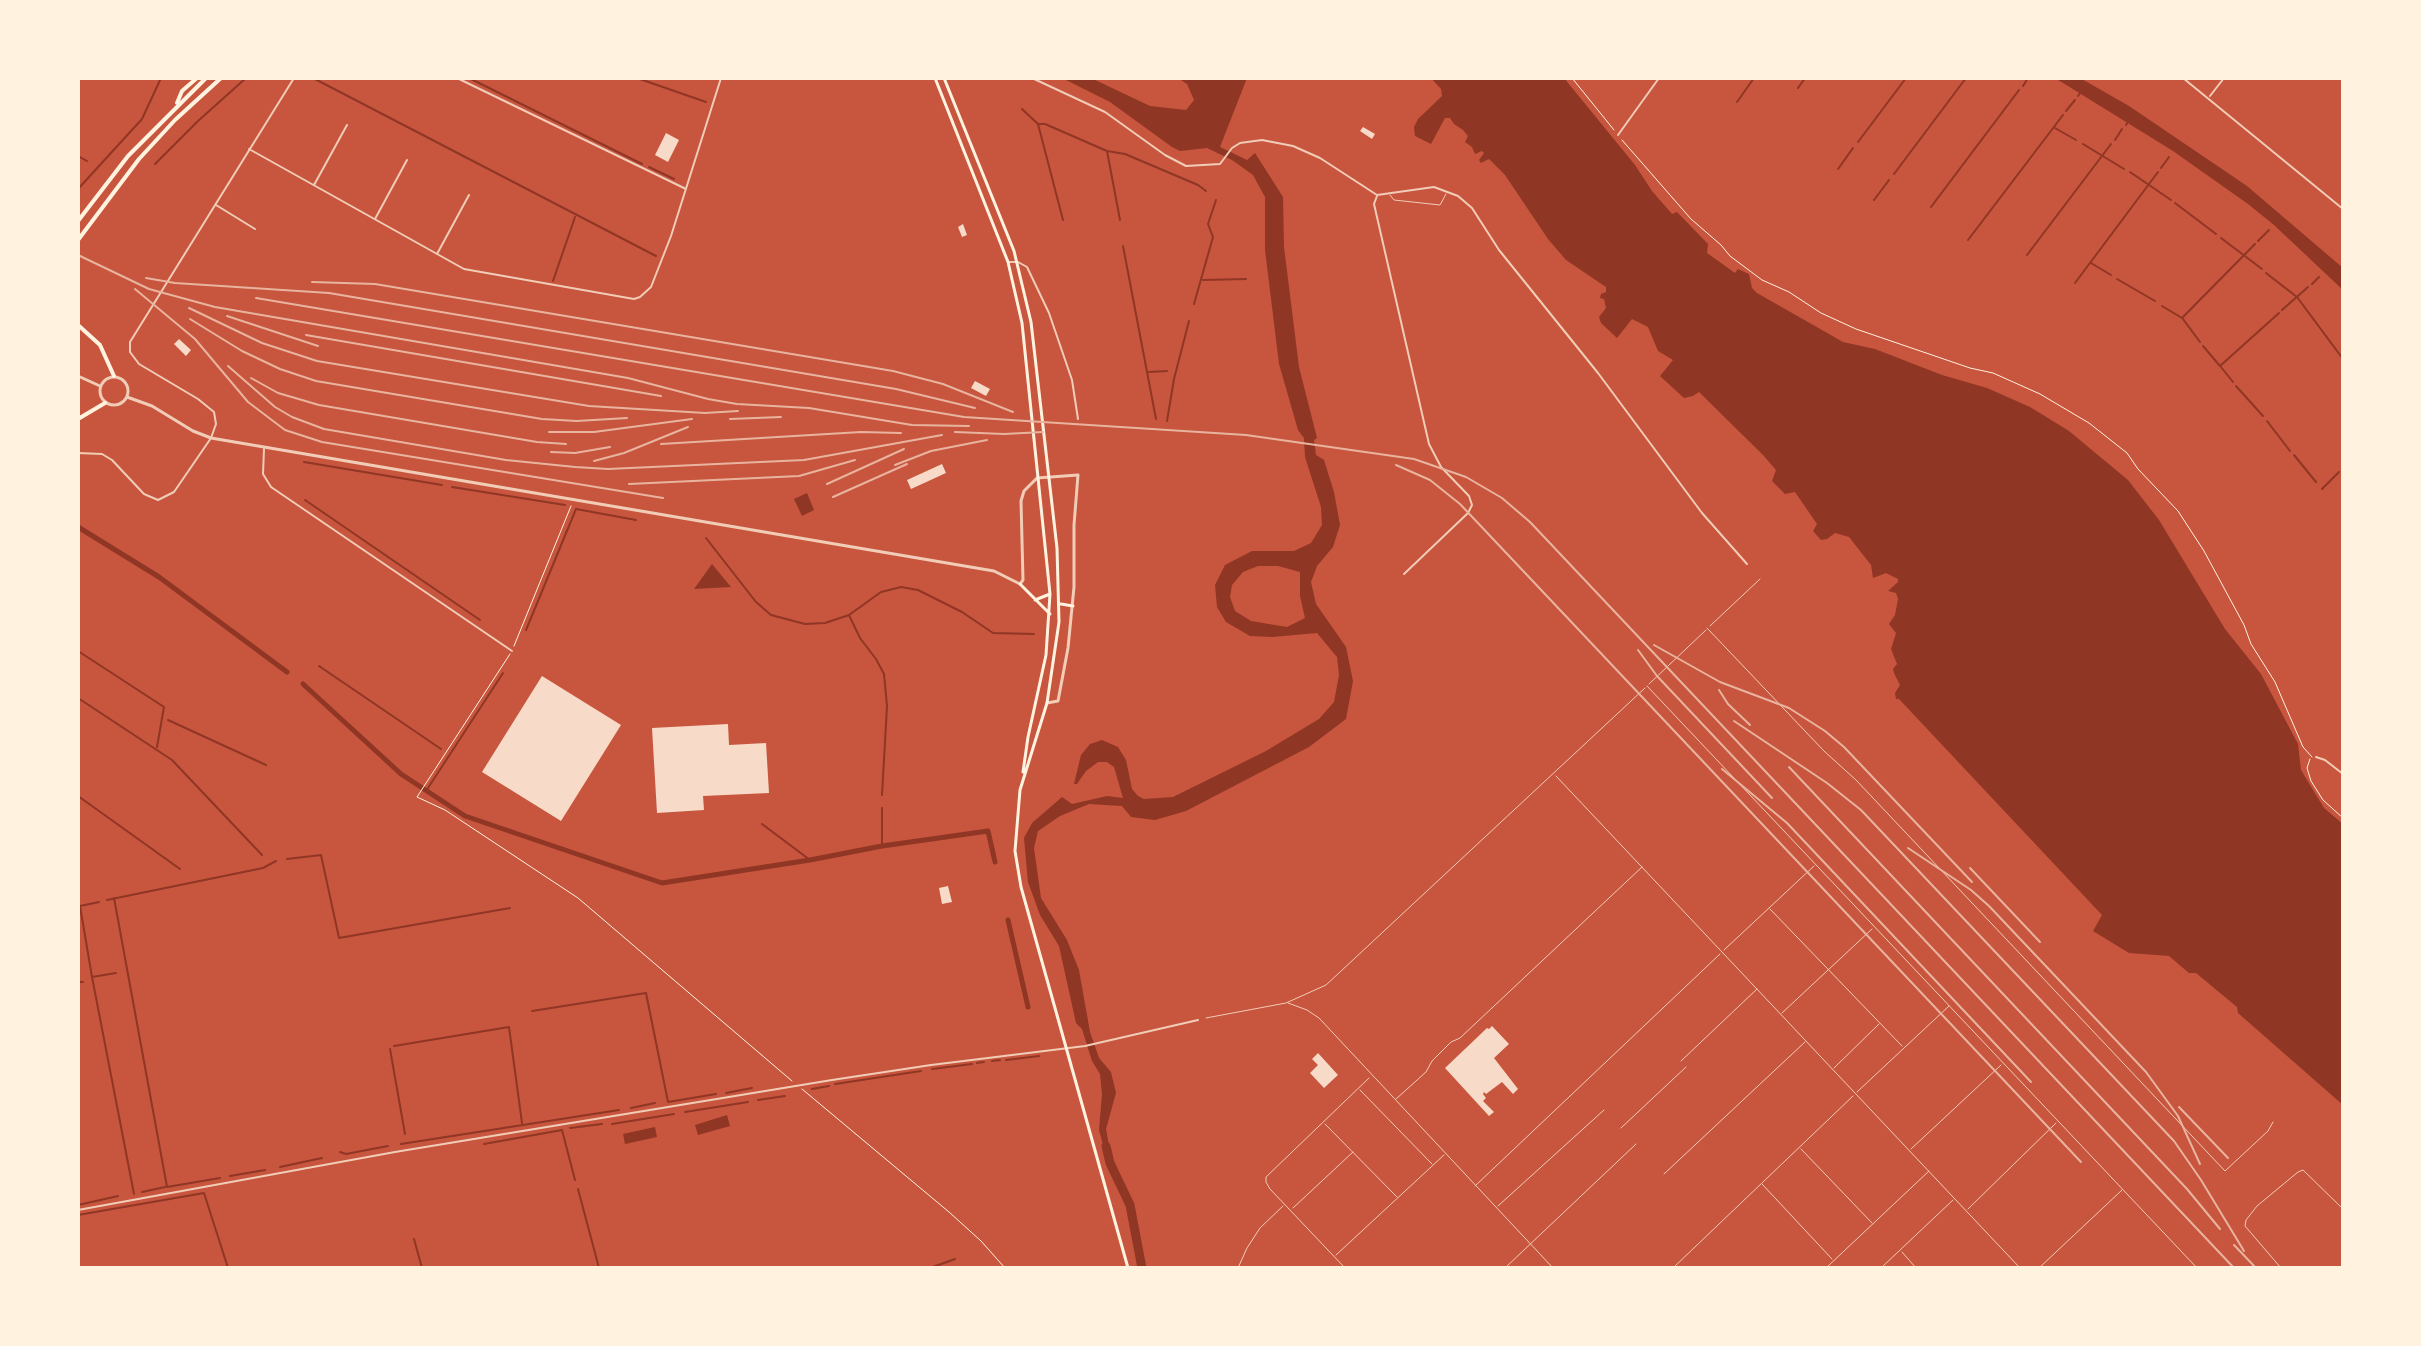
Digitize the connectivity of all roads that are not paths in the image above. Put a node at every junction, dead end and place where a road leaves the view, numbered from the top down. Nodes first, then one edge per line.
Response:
1 (197, 78) edge
2 (206, 78) edge
3 (221, 78) edge
4 (294, 78) edge
5 (457, 78) edge
6 (721, 78) edge
7 (935, 78) edge
8 (944, 78) edge
9 (1032, 78) edge
10 (1659, 78) edge
11 (2183, 78) edge
12 (2224, 78) edge
13 (2208, 97) junction
14 (174, 108) junction
15 (347, 125) dead end
16 (1619, 134) road end
17 (249, 149) junction
18 (407, 160) dead end
19 (313, 186) junction
20 (687, 190) junction
21 (1447, 191) junction
22 (469, 195) dead end
23 (1377, 195) junction
24 (1390, 195) junction
25 (215, 204) junction
26 (2343, 209) edge
27 (374, 220) junction
28 (78, 221) edge
29 (255, 229) dead end
30 (78, 240) edge
31 (437, 255) junction
32 (1008, 262) junction
33 (1018, 262) junction
34 (78, 325) edge
35 (78, 376) edge
36 (114, 376) junction
37 (100, 386) junction
38 (127, 397) junction
39 (105, 403) junction
40 (78, 419) edge
41 (1078, 419) dead end
42 (211, 438) junction
43 (264, 448) junction
44 (78, 453) edge
45 (1747, 564) dead end
46 (1404, 574) dead end
47 (1760, 579) dead end
48 (1020, 584) junction
49 (1050, 594) junction
50 (1035, 600) junction
51 (1059, 604) junction
52 (1073, 606) junction
53 (1050, 614) junction
54 (1707, 628) junction
55 (512, 651) road end
56 (1647, 686) junction
57 (1047, 703) junction
58 (2314, 757) road end
59 (1554, 774) junction
60 (2343, 774) edge
61 (1022, 780) junction
62 (1815, 865) junction
63 (1642, 867) junction
64 (1770, 909) junction
65 (1874, 927) junction
66 (1722, 952) junction
67 (1828, 970) junction
68 (1757, 989) junction
69 (1286, 1003) junction
70 (1949, 1006) junction
71 (1781, 1015) junction
72 (1206, 1018) dead end
73 (1198, 1020) dead end
74 (1880, 1023) junction
75 (1806, 1041) junction
76 (1066, 1048) junction
77 (1904, 1048) junction
78 (1681, 1061) dead end
79 (2003, 1063) junction
80 (1686, 1067) dead end
81 (1832, 1069) junction
82 (1371, 1076) junction
83 (1358, 1088) junction
84 (1855, 1094) junction
85 (1394, 1101) junction
86 (1604, 1110) dead end
87 (2058, 1121) junction
88 (1323, 1122) junction
89 (2273, 1122) dead end
90 (1621, 1128) dead end
91 (1636, 1144) dead end
92 (1799, 1147) junction
93 (1909, 1151) junction
94 (1354, 1152) junction
95 (1445, 1154) junction
96 (1433, 1165) junction
97 (1929, 1171) junction
98 (1664, 1174) dead end
99 (1761, 1183) junction
100 (1475, 1186) junction
101 (2123, 1190) junction
102 (1398, 1198) junction
103 (1955, 1198) junction
104 (1285, 1204) junction
105 (1496, 1208) junction
106 (2343, 1209) edge
107 (78, 1210) edge
108 (1291, 1210) junction
109 (1966, 1211) junction
110 (1873, 1224) junction
111 (1531, 1244) junction
112 (1900, 1250) junction
113 (1335, 1257) junction
114 (1834, 1260) junction
115 (1128, 1268) edge
116 (1238, 1268) edge
117 (1345, 1268) edge
118 (1505, 1268) edge
119 (1553, 1268) edge
120 (1673, 1268) edge
121 (1826, 1268) edge
122 (1881, 1268) edge
123 (1916, 1268) edge
124 (2020, 1268) edge
125 (2039, 1268) edge
126 (2197, 1268) edge
127 (2281, 1268) edge

1 - 14 highway
2 - 14 highway
3 - 30 highway
4 - 17 street
5 - 20 street
6 - 20 street
7 - 32 main road
8 - 33 main road
9 - 23 street
10 - 16 street
11 - 13 street
12 - 13 street
13 - 26 street
14 - 28 highway
15 - 19 street
17 - 19 street
17 - 25 street
18 - 27 street
19 - 27 street
20 - 31 street
21 - 24 street
21 - 24 lane
21 - 45 street
22 - 31 street
23 - 24 street
23 - 46 street
25 - 29 street
25 - 42 street
27 - 31 street
32 - 33 street
32 - 49 main road
33 - 41 street
33 - 51 main road
34 - 36 highway
35 - 37 street
36 - 37 street
36 - 38 street
37 - 39 street
38 - 39 street
38 - 42 street
39 - 40 highway
42 - 43 street
42 - 44 street
43 - 48 street
43 - 55 street
47 - 54 lane
48 - 50 main road
48 - 52 street
49 - 50 main road
49 - 53 main road
50 - 53 main road
51 - 52 main road
51 - 57 main road
52 - 57 street
53 - 61 main road
54 - 56 lane
54 - 89 lane
56 - 59 lane
56 - 62 lane
57 - 61 main road
58 - 60 street
59 - 63 lane
59 - 69 lane
61 - 76 main road
62 - 64 lane
62 - 65 lane
63 - 66 lane
63 - 85 lane
64 - 66 lane
64 - 67 lane
65 - 67 lane
65 - 70 lane
66 - 68 lane
66 - 100 lane
67 - 71 lane
67 - 74 lane
68 - 71 lane
68 - 78 lane
69 - 72 lane
69 - 82 lane
70 - 77 lane
70 - 79 lane
71 - 75 lane
73 - 76 street
74 - 77 lane
74 - 81 lane
75 - 81 lane
75 - 98 lane
76 - 107 street
76 - 115 main road
77 - 84 lane
79 - 87 lane
79 - 93 lane
80 - 90 lane
81 - 84 lane
82 - 83 lane
82 - 85 lane
83 - 88 lane
83 - 96 lane
84 - 92 lane
84 - 93 lane
85 - 95 lane
86 - 105 lane
87 - 101 lane
87 - 109 lane
88 - 94 lane
88 - 104 lane
91 - 111 lane
92 - 99 lane
92 - 110 lane
93 - 97 lane
94 - 102 lane
94 - 108 lane
95 - 96 lane
95 - 100 lane
96 - 102 lane
97 - 103 lane
97 - 110 lane
99 - 114 lane
99 - 120 lane
100 - 105 lane
101 - 125 lane
101 - 126 lane
102 - 113 lane
103 - 109 lane
103 - 112 lane
104 - 108 lane
104 - 116 lane
105 - 111 lane
106 - 127 lane
108 - 113 lane
109 - 124 lane
110 - 114 lane
111 - 118 lane
111 - 119 lane
112 - 122 lane
112 - 123 lane
113 - 117 lane
114 - 121 lane

